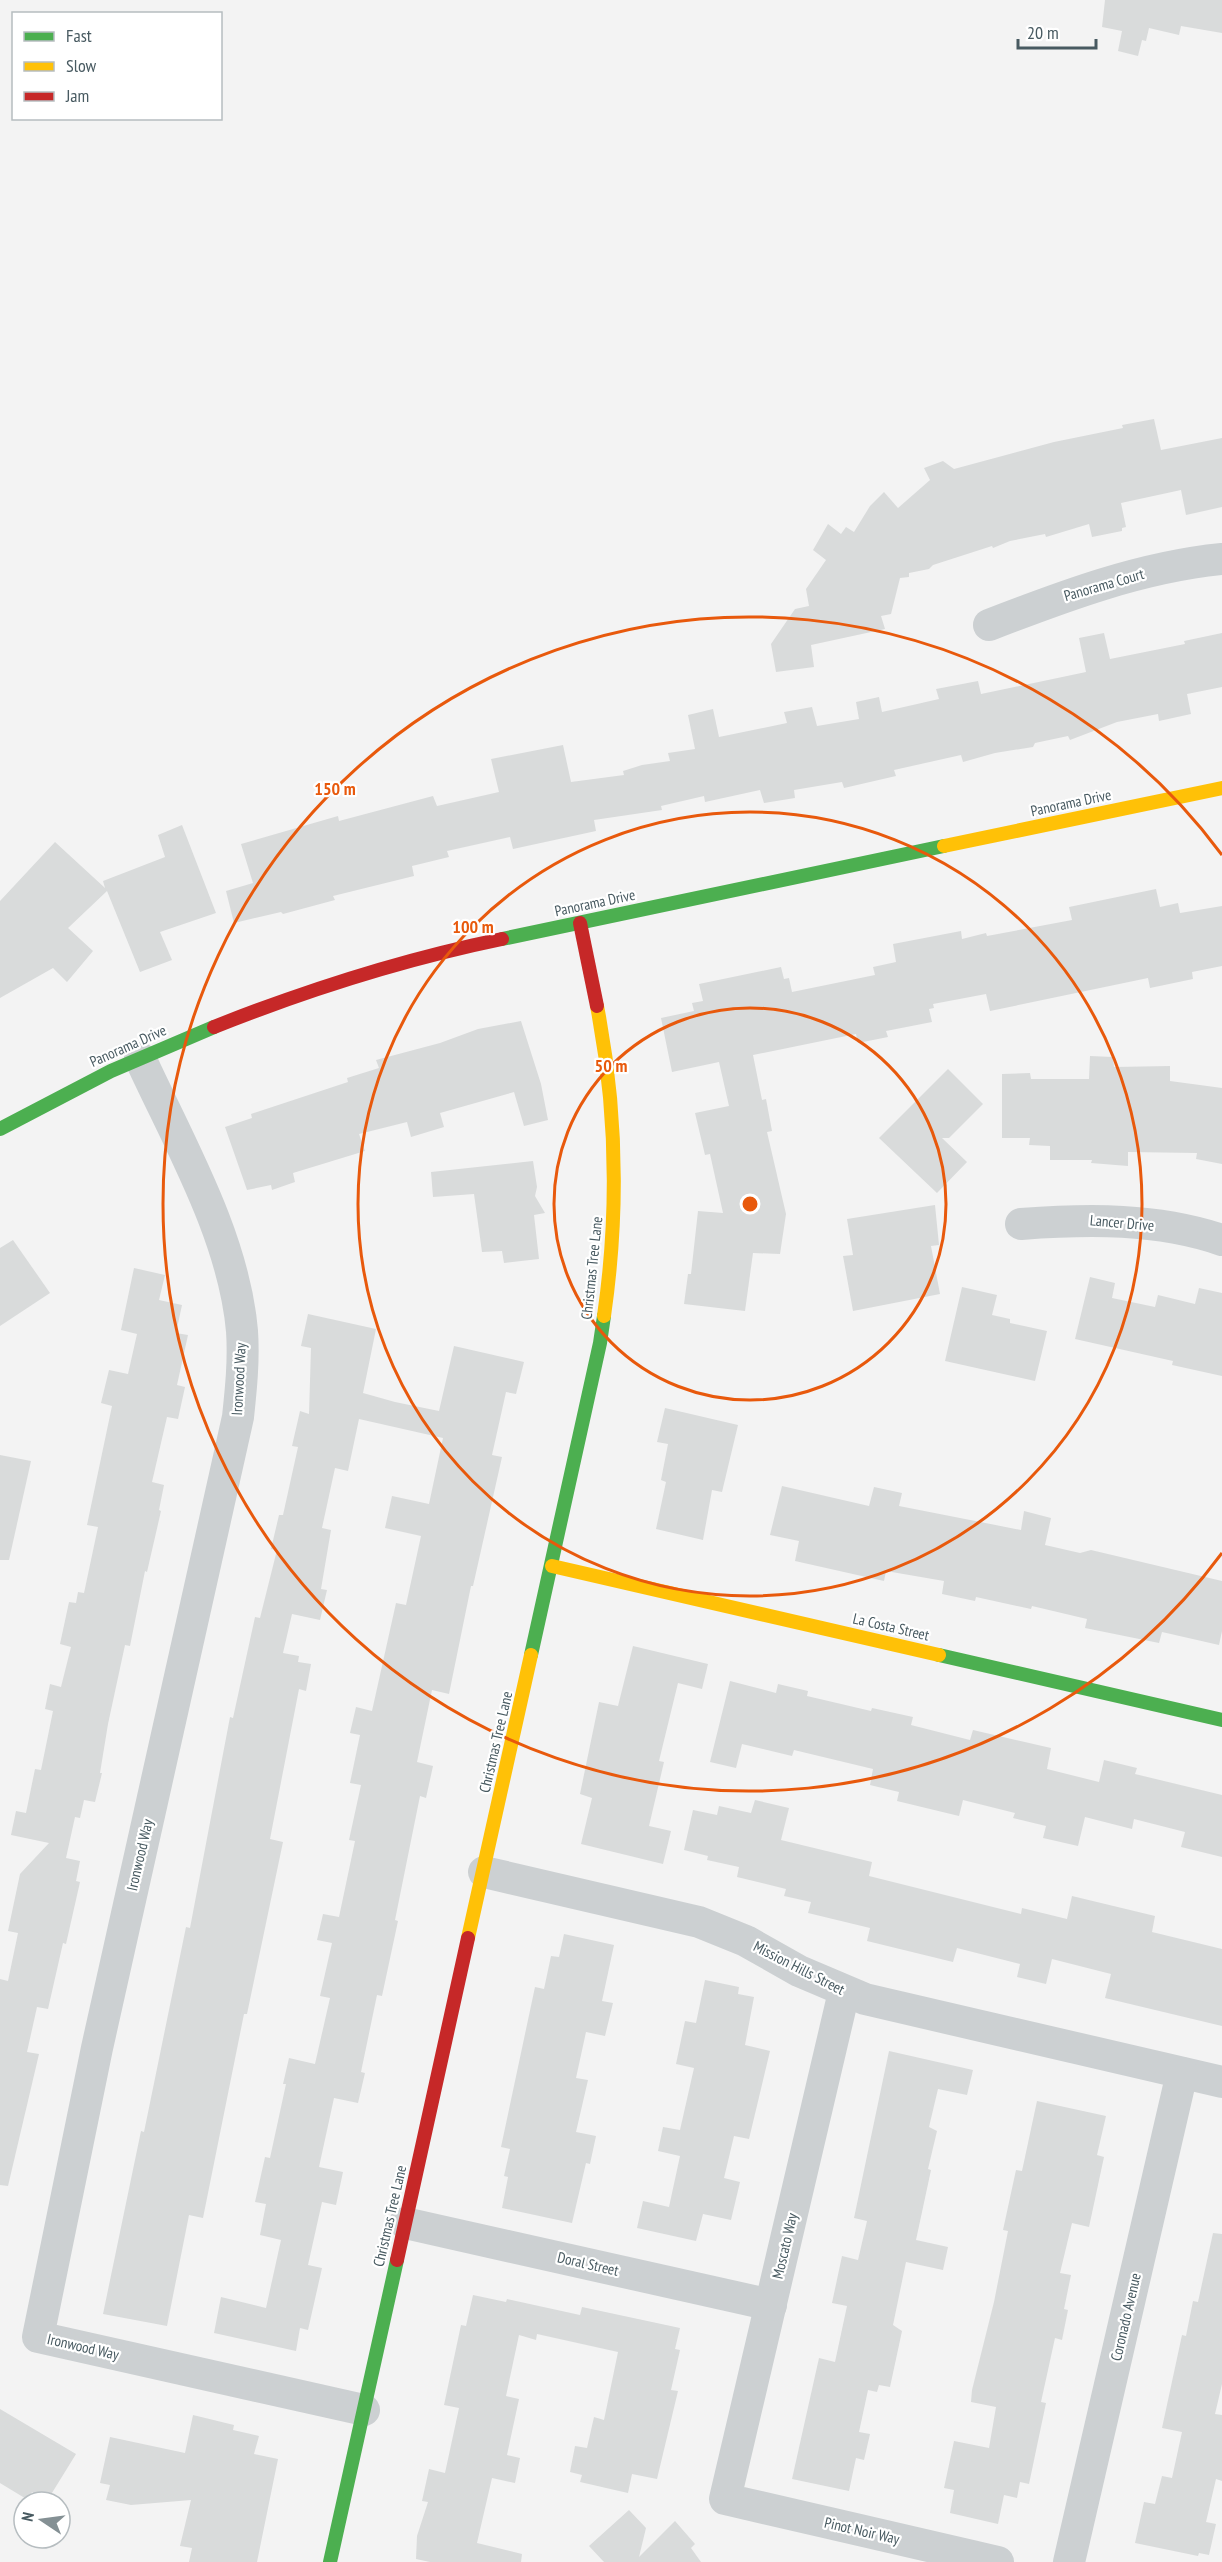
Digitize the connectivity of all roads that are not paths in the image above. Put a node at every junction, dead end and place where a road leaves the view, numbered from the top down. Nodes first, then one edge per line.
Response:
1 (1222, 559) edge
2 (989, 625) dead end
3 (1222, 788) edge
4 (580, 923) junction
5 (140, 1058) junction
6 (0, 1129) edge
7 (1021, 1224) dead end
8 (1222, 1240) edge
9 (552, 1566) junction
10 (1222, 1720) edge
11 (484, 1872) junction
12 (844, 1992) junction
13 (1182, 2073) junction
14 (1222, 2082) edge
15 (405, 2223) junction
16 (771, 2305) junction
17 (364, 2410) junction
18 (725, 2499) joint
19 (330, 2562) edge
20 (998, 2562) edge
21 (1069, 2562) edge

1 - 2 street, Panorama Court
3 - 4 street, Panorama Drive
4 - 5 street, Panorama Drive
4 - 9 street, Christmas Tree Lane
5 - 6 street, Panorama Drive
5 - 17 street, Ironwood Way
7 - 8 street, Lancer Drive
9 - 10 street, La Costa Street
9 - 11 street, Christmas Tree Lane
11 - 12 street, Mission Hills Street
11 - 15 street, Christmas Tree Lane
12 - 13 street, Mission Hills Street
12 - 16 street, Moscato Way
13 - 14 street, Mission Hills Street
13 - 21 street, Coronado Avenue
15 - 16 street, Doral Street
15 - 17 street, Christmas Tree Lane
16 - 18 street, Moscato Way
17 - 19 street, Christmas Tree Lane
18 - 20 street, Pinot Noir Way

